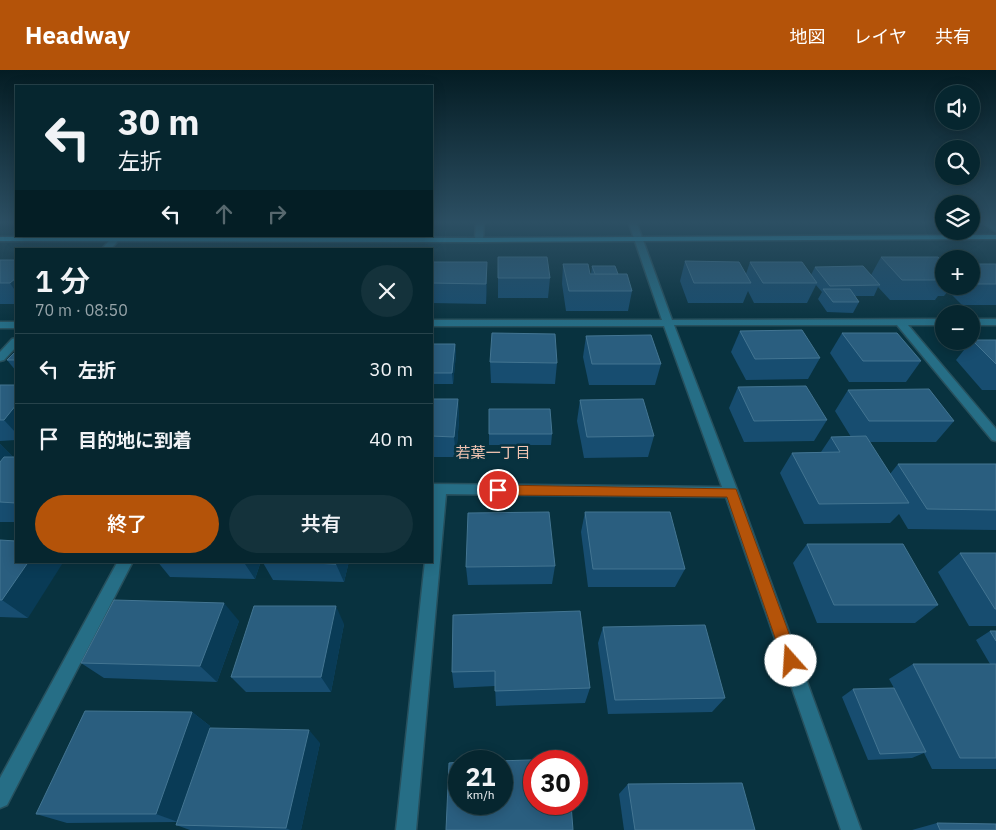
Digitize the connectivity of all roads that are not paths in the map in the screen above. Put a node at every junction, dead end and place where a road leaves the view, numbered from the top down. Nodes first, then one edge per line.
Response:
1 (644, 256) edge
2 (668, 322) junction
3 (900, 322) junction
4 (935, 322) edge
5 (980, 322) edge
6 (996, 322) edge
7 (433, 323) edge
8 (0, 325) edge
9 (15, 325) edge
10 (15, 343) edge
11 (0, 358) edge
12 (996, 437) edge
13 (436, 489) edge
14 (731, 492) junction
15 (433, 523) edge
16 (125, 563) edge
17 (429, 563) edge
18 (0, 798) edge
19 (406, 830) edge
20 (851, 830) edge

1 - 2 street
2 - 3 street
2 - 7 street
2 - 14 street
3 - 4 street
3 - 12 street
5 - 6 street
8 - 9 street
10 - 11 street
13 - 14 street
13 - 15 street
14 - 20 street
16 - 18 street
17 - 19 street

